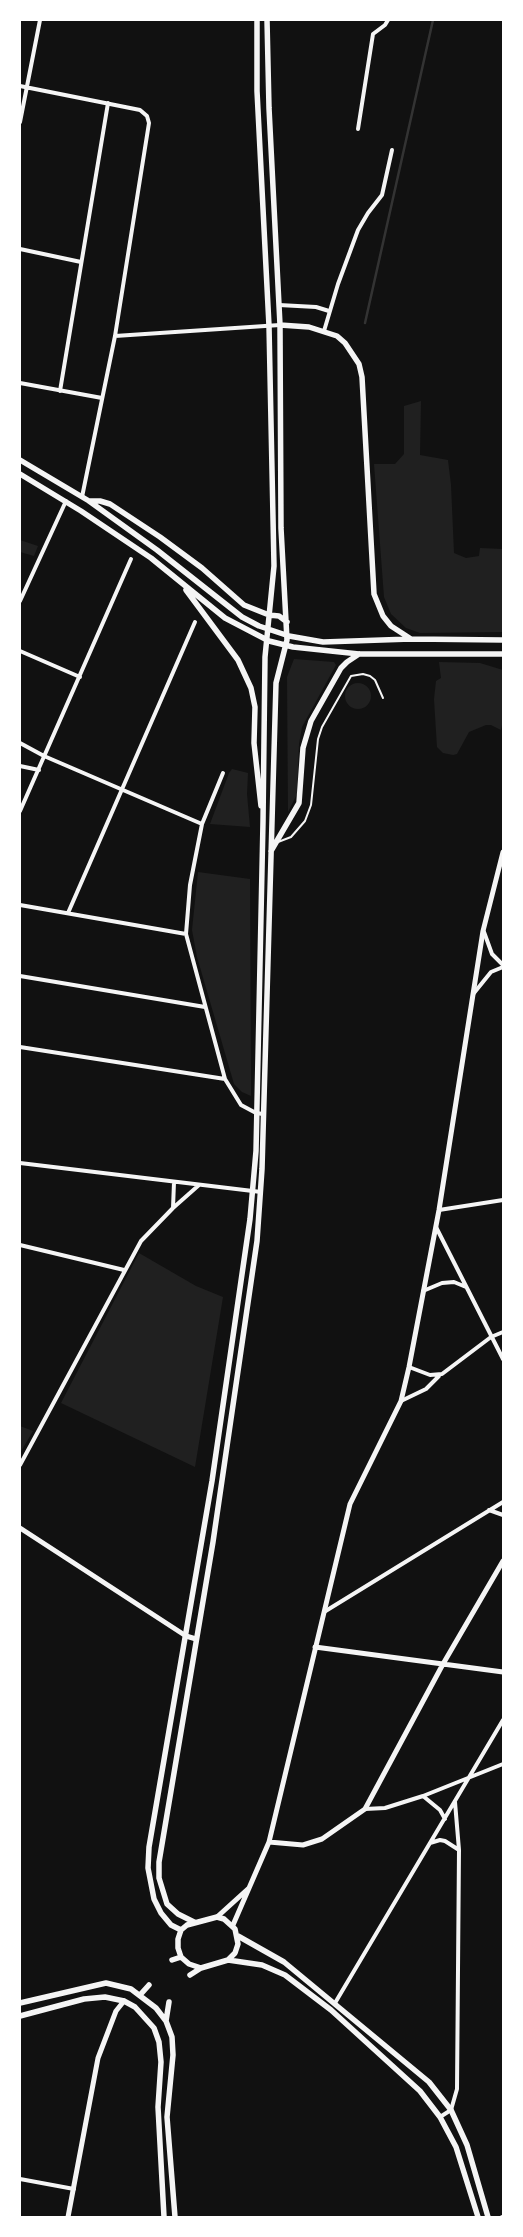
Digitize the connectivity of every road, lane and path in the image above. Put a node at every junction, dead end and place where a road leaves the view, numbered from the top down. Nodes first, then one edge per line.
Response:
1 (40, 20) edge
2 (257, 20) edge
3 (267, 20) edge
4 (388, 20) edge
5 (20, 86) edge
6 (26, 87) junction
7 (108, 103) junction
8 (20, 122) edge
9 (358, 129) dead end
10 (392, 150) dead end
11 (20, 249) edge
12 (81, 262) junction
13 (279, 305) junction
14 (329, 311) junction
15 (280, 325) junction
16 (269, 326) junction
17 (324, 331) junction
18 (115, 336) junction
19 (20, 383) edge
20 (60, 391) junction
21 (102, 398) junction
22 (20, 460) edge
23 (20, 474) edge
24 (82, 496) junction
25 (66, 501) junction
26 (89, 501) junction
27 (131, 559) dead end
28 (181, 583) junction
29 (20, 602) edge
30 (269, 615) junction
31 (195, 622) dead end
32 (288, 623) junction
33 (411, 639) junction
34 (503, 640) edge
35 (20, 651) edge
36 (359, 654) junction
37 (489, 654) junction
38 (503, 654) edge
39 (503, 659) edge
40 (80, 677) junction
41 (383, 698) dead end
42 (20, 743) edge
43 (44, 756) junction
44 (20, 766) edge
45 (39, 770) junction
46 (223, 773) dead end
47 (121, 789) junction
48 (20, 811) edge
49 (263, 822) junction
50 (202, 824) junction
51 (277, 842) junction
52 (270, 852) junction
53 (503, 852) edge
54 (20, 905) edge
55 (68, 913) junction
56 (483, 931) junction
57 (186, 934) junction
58 (503, 966) edge
59 (20, 976) edge
60 (474, 993) junction
61 (205, 1007) junction
62 (20, 1047) edge
63 (224, 1079) junction
64 (256, 1114) junction
65 (264, 1114) junction
66 (20, 1163) edge
67 (174, 1182) junction
68 (199, 1185) junction
69 (253, 1191) junction
70 (261, 1192) junction
71 (503, 1200) edge
72 (173, 1208) junction
73 (439, 1210) junction
74 (435, 1226) junction
75 (20, 1245) edge
76 (124, 1270) junction
77 (466, 1287) junction
78 (422, 1291) junction
79 (503, 1332) edge
80 (491, 1337) junction
81 (503, 1359) edge
82 (409, 1367) junction
83 (440, 1375) junction
84 (401, 1401) junction
85 (20, 1466) edge
86 (503, 1502) edge
87 (488, 1510) junction
88 (503, 1515) edge
89 (20, 1528) edge
90 (503, 1560) edge
91 (324, 1612) junction
92 (186, 1636) junction
93 (196, 1639) junction
94 (315, 1647) junction
95 (443, 1664) junction
96 (503, 1672) edge
97 (503, 1720) edge
98 (503, 1764) edge
99 (468, 1779) junction
100 (423, 1796) junction
101 (455, 1802) junction
102 (365, 1809) junction
103 (444, 1819) junction
104 (269, 1842) junction
105 (430, 1843) junction
106 (459, 1850) junction
107 (252, 1886) junction
108 (217, 1917) junction
109 (194, 1922) junction
110 (233, 1925) junction
111 (181, 1930) junction
112 (238, 1936) junction
113 (182, 1957) junction
114 (172, 1960) dead end
115 (228, 1960) junction
116 (201, 1968) junction
117 (190, 1975) dead end
118 (149, 1985) dead end
119 (140, 1995) junction
120 (124, 2001) junction
121 (20, 2002) edge
122 (169, 2002) dead end
123 (335, 2003) junction
124 (20, 2016) edge
125 (166, 2021) junction
126 (451, 2110) junction
127 (440, 2117) junction
128 (20, 2179) edge
129 (74, 2189) junction
130 (68, 2217) edge
131 (164, 2217) edge
132 (174, 2217) edge
133 (478, 2217) edge
134 (488, 2217) edge

1 - 6 street
2 - 16 main road
3 - 13 main road
4 - 9 street
5 - 6 street
6 - 7 street
6 - 8 street
7 - 12 street
7 - 18 street
10 - 14 street
11 - 12 street
12 - 20 street
13 - 14 street
13 - 15 main road
14 - 17 street
15 - 16 street
15 - 17 main road
15 - 32 main road
16 - 18 street
16 - 30 main road
17 - 33 main road
18 - 21 street
19 - 20 street
20 - 21 street
21 - 24 street
22 - 24 main road
23 - 25 main road
24 - 26 main road
25 - 28 main road
25 - 29 street
26 - 30 main road
26 - 33 main road
27 - 40 street
28 - 36 main road
28 - 49 main road
30 - 32 main road
30 - 49 main road
31 - 47 street
32 - 52 main road
33 - 34 main road
35 - 40 street
36 - 37 main road
36 - 51 main road
37 - 38 main road
37 - 39 main road
40 - 43 street
41 - 51 lane
42 - 43 street
43 - 45 street
43 - 47 street
44 - 45 street
45 - 48 street
46 - 50 street
47 - 50 street
47 - 55 street
49 - 64 main road
50 - 57 street
51 - 52 main road
52 - 65 main road
53 - 56 street
54 - 55 street
55 - 57 street
56 - 58 street
56 - 60 street
57 - 61 street
58 - 60 street
59 - 61 street
60 - 73 street
61 - 63 street
62 - 63 street
63 - 64 street
64 - 65 street
64 - 69 main road
65 - 70 main road
66 - 67 street
67 - 68 street
67 - 72 street
68 - 69 street
68 - 72 street
69 - 70 street
69 - 92 main road
70 - 93 main road
71 - 73 street
72 - 76 street
73 - 74 street
74 - 77 street
74 - 78 street
75 - 76 street
76 - 85 street
77 - 78 street
77 - 80 street
78 - 82 street
79 - 80 street
80 - 81 street
80 - 83 street
82 - 83 street
82 - 84 street
83 - 84 street
84 - 91 street
86 - 87 street
87 - 88 street
87 - 91 street
89 - 92 street
90 - 95 street
91 - 94 street
92 - 93 street
92 - 111 main road
93 - 109 main road
94 - 95 street
94 - 104 street
95 - 96 street
95 - 102 street
97 - 99 street
98 - 99 street
99 - 100 street
99 - 101 street
100 - 102 street
100 - 103 street
101 - 103 street
101 - 106 street
102 - 104 street
103 - 105 street
104 - 107 street
105 - 106 street
105 - 123 street
106 - 126 street
107 - 108 street
107 - 110 street
108 - 109 main road
108 - 110 main road
109 - 111 main road
110 - 112 main road
111 - 113 main road
112 - 115 main road
112 - 123 main road
113 - 114 main road
113 - 116 main road
115 - 116 main road
115 - 127 main road
116 - 117 main road
118 - 119 main road
119 - 121 main road
119 - 125 main road
120 - 124 main road
120 - 129 street
120 - 131 main road
122 - 125 main road
123 - 126 main road
125 - 132 main road
126 - 127 street
126 - 134 main road
127 - 133 main road
128 - 129 street
129 - 130 street

